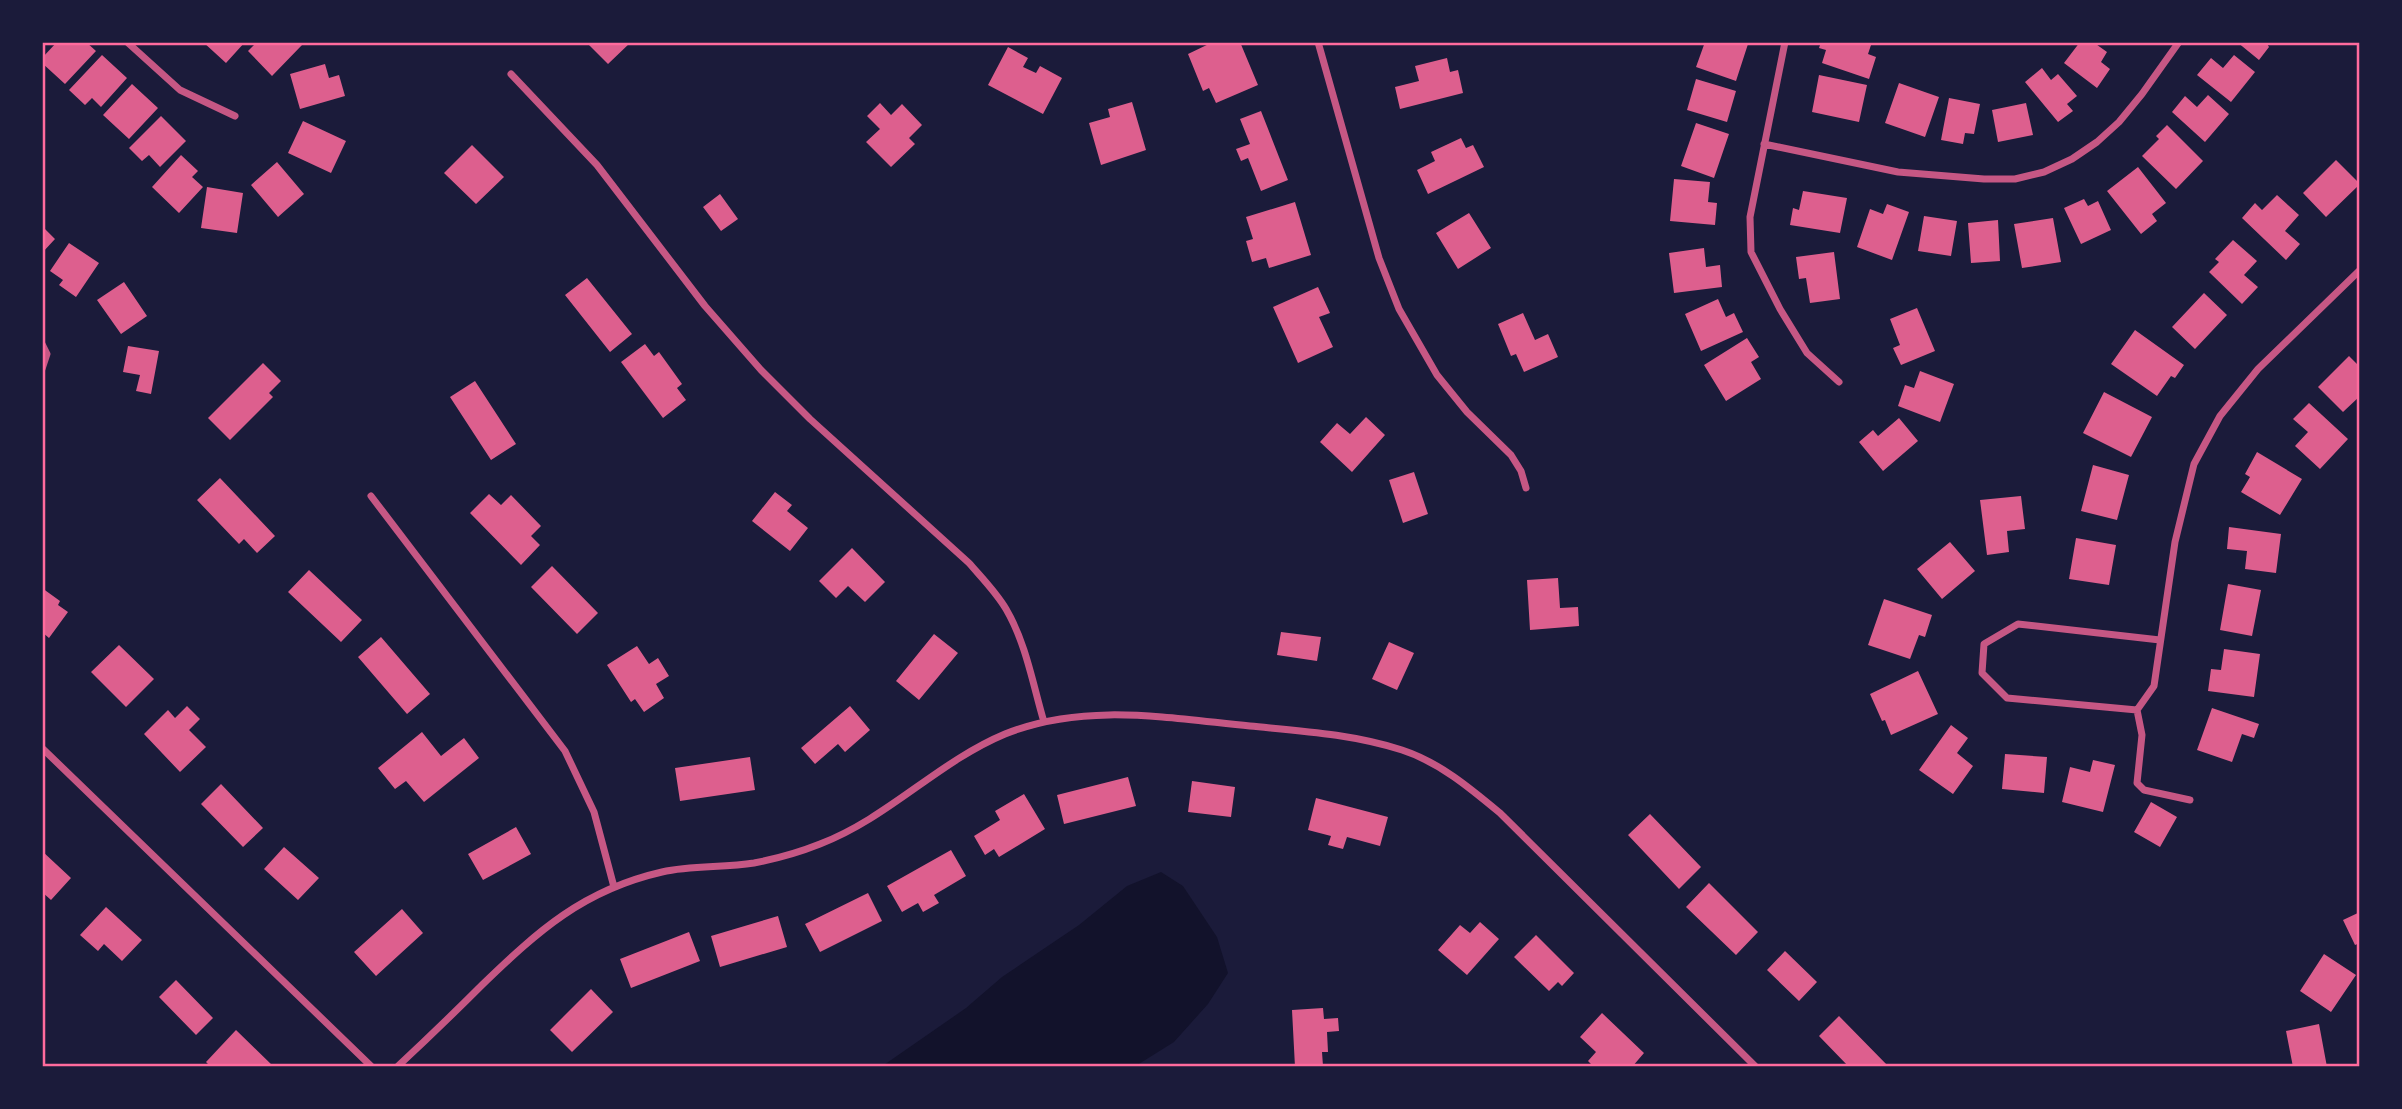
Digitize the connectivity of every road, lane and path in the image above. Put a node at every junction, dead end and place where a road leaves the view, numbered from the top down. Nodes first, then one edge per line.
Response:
1 (127, 42) edge
2 (1318, 42) edge
3 (1785, 42) edge
4 (2179, 42) edge
5 (511, 74) dead end
6 (234, 116) dead end
7 (1764, 144) junction
8 (2360, 270) edge
9 (42, 344) edge
10 (42, 369) edge
11 (1839, 382) dead end
12 (1526, 488) dead end
13 (372, 496) dead end
14 (2160, 640) junction
15 (2137, 710) junction
16 (1044, 722) junction
17 (42, 748) edge
18 (2190, 800) dead end
19 (614, 887) junction
20 (372, 1067) edge
21 (397, 1067) edge
22 (1756, 1067) edge

1 - 6 street
2 - 12 street
3 - 7 street
4 - 7 street
5 - 16 street
7 - 11 street
8 - 14 street
9 - 10 street
13 - 19 street
14 - 15 street
14 - 15 street
15 - 18 street
16 - 19 street
16 - 22 street
17 - 20 street
19 - 21 street

